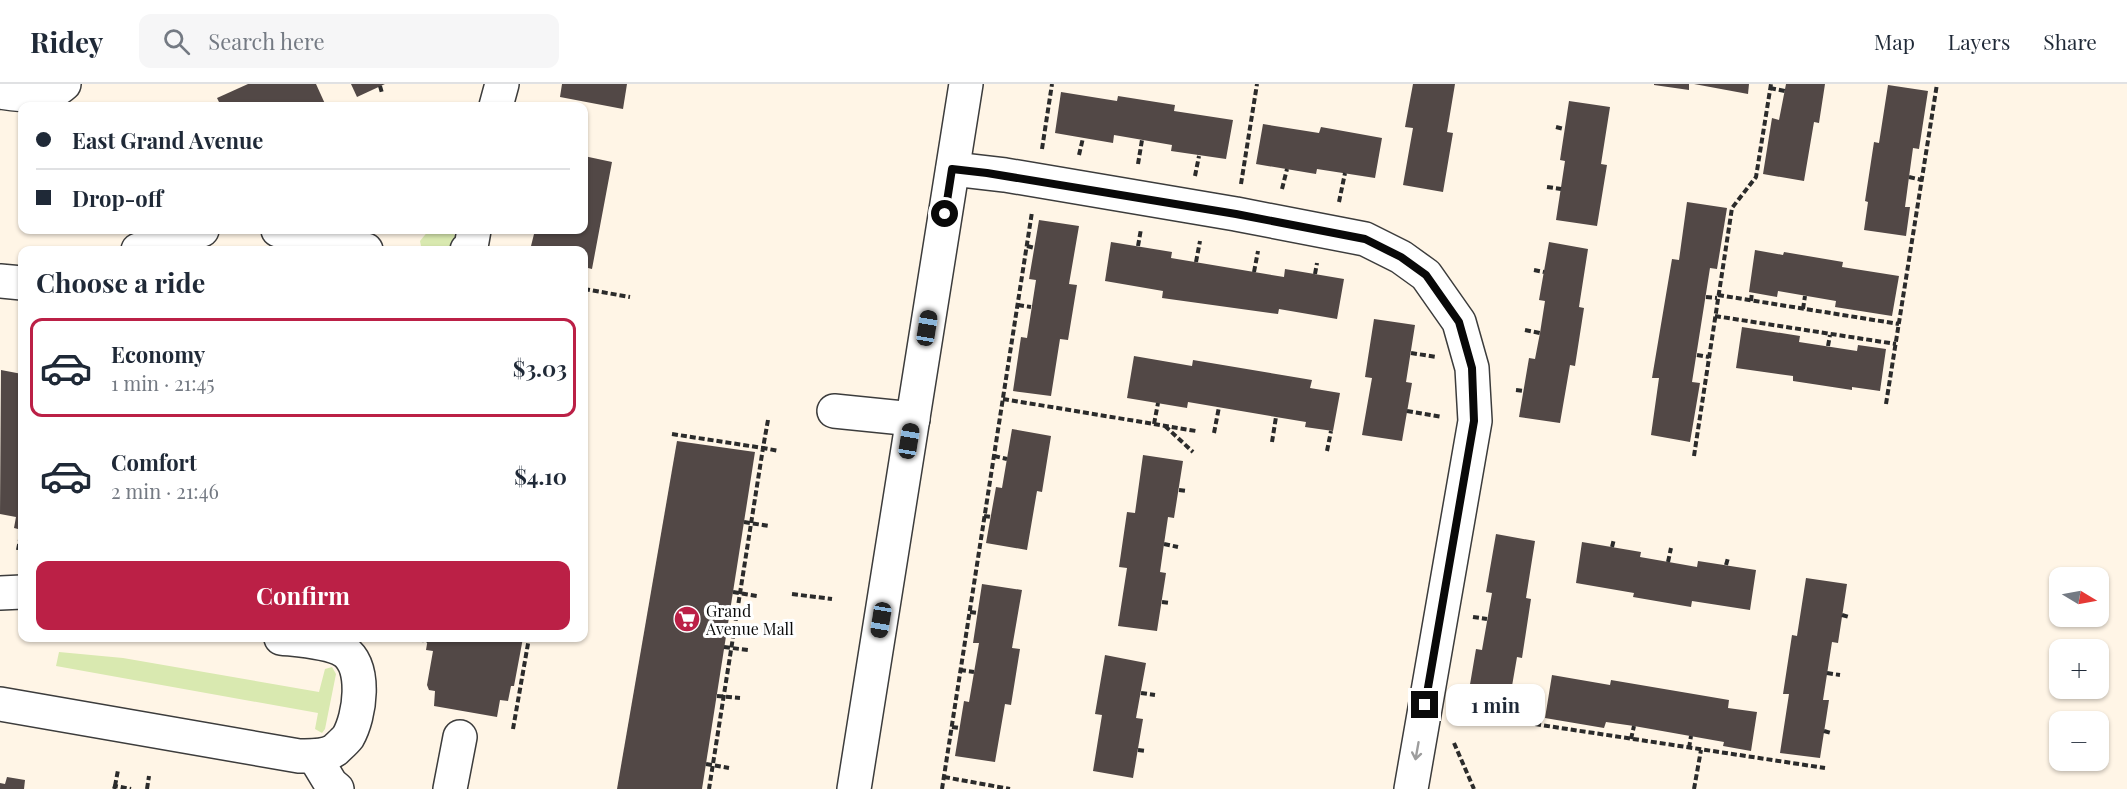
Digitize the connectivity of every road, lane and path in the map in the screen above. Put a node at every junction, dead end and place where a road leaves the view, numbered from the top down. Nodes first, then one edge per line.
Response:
1 (64, 84) edge
2 (502, 84) edge
3 (966, 84) edge
4 (1052, 84) edge
5 (1257, 84) edge
6 (1937, 84) edge
7 (1770, 86) edge
8 (380, 87) dead end
9 (1785, 91) dead end
10 (0, 92) edge
11 (382, 93) dead end
12 (497, 102) edge
13 (1924, 120) dead end
14 (1931, 122) junction
15 (1557, 127) dead end
16 (1564, 129) dead end
17 (1083, 138) dead end
18 (1142, 140) dead end
19 (1761, 146) junction
20 (1768, 146) dead end
21 (1198, 156) dead end
22 (1041, 158) dead end
23 (1078, 164) dead end
24 (952, 169) junction
25 (1287, 169) dead end
26 (1345, 173) dead end
27 (1136, 174) dead end
28 (1909, 177) dead end
29 (1922, 180) junction
30 (1194, 183) dead end
31 (1547, 187) dead end
32 (1240, 189) dead end
33 (1561, 189) dead end
34 (1281, 196) dead end
35 (1033, 203) dead end
36 (1339, 206) dead end
37 (1906, 230) dead end
38 (1914, 231) junction
39 (189, 234) edge
40 (292, 234) edge
41 (1200, 240) dead end
42 (151, 246) edge
43 (346, 246) edge
44 (1027, 246) junction
45 (1035, 248) dead end
46 (1258, 249) dead end
47 (1196, 262) dead end
48 (1534, 270) dead end
49 (1254, 272) dead end
50 (1544, 272) dead end
51 (0, 281) edge
52 (18, 283) edge
53 (588, 290) edge
54 (1752, 292) dead end
55 (1806, 296) dead end
56 (630, 297) dead end
57 (1706, 297) dead end
58 (1718, 297) junction
59 (1751, 301) junction
60 (1018, 305) junction
61 (1031, 307) dead end
62 (1803, 309) junction
63 (1862, 311) dead end
64 (1715, 316) junction
65 (1861, 318) junction
66 (1899, 324) junction
67 (1772, 326) junction
68 (1525, 330) dead end
69 (1771, 332) dead end
70 (1540, 333) dead end
71 (1830, 334) junction
72 (1882, 342) junction
73 (1896, 344) junction
74 (1828, 346) dead end
75 (1881, 349) dead end
76 (1696, 355) dead end
77 (1709, 357) junction
78 (1516, 390) dead end
79 (1524, 391) dead end
80 (1003, 399) junction
81 (1158, 403) dead end
82 (1886, 404) dead end
83 (1219, 407) dead end
84 (834, 411) dead end
85 (1407, 411) dead end
86 (1695, 413) dead end
87 (1701, 414) junction
88 (1276, 417) dead end
89 (1442, 417) dead end
90 (913, 419) junction
91 (768, 420) dead end
92 (1155, 424) junction
93 (1164, 425) junction
94 (1196, 430) dead end
95 (1331, 431) dead end
96 (1214, 433) dead end
97 (672, 434) dead end
98 (1272, 442) dead end
99 (763, 448) junction
100 (1327, 451) dead end
101 (780, 452) dead end
102 (1193, 452) dead end
103 (994, 456) junction
104 (1694, 456) dead end
105 (1007, 459) dead end
106 (1179, 490) dead end
107 (1187, 491) dead end
108 (984, 516) junction
109 (991, 516) dead end
110 (744, 522) dead end
111 (750, 523) junction
112 (768, 526) dead end
113 (1614, 539) dead end
114 (1164, 544) dead end
115 (1178, 547) dead end
116 (1612, 547) dead end
117 (1671, 548) dead end
118 (1728, 558) dead end
119 (1668, 562) dead end
120 (1726, 565) dead end
121 (18, 592) edge
122 (733, 592) dead end
123 (0, 593) edge
124 (739, 593) junction
125 (792, 594) dead end
126 (757, 596) dead end
127 (832, 599) dead end
128 (1162, 602) dead end
129 (1170, 603) dead end
130 (970, 612) junction
131 (978, 613) dead end
132 (1842, 615) dead end
133 (1468, 616) dead end
134 (1849, 617) dead end
135 (1487, 619) dead end
136 (306, 642) edge
137 (366, 642) edge
138 (529, 642) edge
139 (724, 647) dead end
140 (731, 648) junction
141 (748, 650) dead end
142 (520, 657) dead end
143 (526, 658) junction
144 (960, 670) junction
145 (974, 672) dead end
146 (1827, 673) dead end
147 (1840, 675) dead end
148 (359, 679) junction
149 (1141, 693) dead end
150 (1155, 695) dead end
151 (717, 696) dead end
152 (723, 696) junction
153 (740, 698) dead end
154 (0, 704) edge
155 (1452, 712) dead end
156 (1576, 723) dead end
157 (1634, 726) dead end
158 (952, 727) junction
159 (959, 728) dead end
160 (513, 729) dead end
161 (1574, 730) junction
162 (1824, 731) dead end
163 (1831, 733) dead end
164 (1449, 734) dead end
165 (1691, 736) dead end
166 (460, 737) dead end
167 (1631, 739) junction
168 (1689, 748) junction
169 (1138, 750) dead end
170 (1701, 750) junction
171 (1745, 750) dead end
172 (1146, 751) dead end
173 (314, 756) junction
174 (1744, 757) junction
175 (706, 764) dead end
176 (713, 765) junction
177 (729, 768) dead end
178 (1826, 768) dead end
179 (117, 770) dead end
180 (149, 776) dead end
181 (944, 777) junction
182 (114, 788) edge
183 (131, 789) edge
184 (147, 789) edge
185 (337, 789) edge
186 (450, 789) edge
187 (709, 789) edge
188 (854, 789) edge
189 (942, 789) edge
190 (1010, 789) edge
191 (1411, 789) edge
192 (1474, 789) edge
193 (1694, 789) edge

1 - 10 street
2 - 12 street
3 - 24 street
4 - 22 path
5 - 32 path
6 - 14 path
7 - 9 path
7 - 19 path
8 - 11 path
13 - 14 path
14 - 29 path
15 - 16 path
17 - 23 path
18 - 27 path
19 - 20 path
19 - 58 path
21 - 30 path
24 - 90 street
24 -> 191 street
25 - 34 path
26 - 36 path
28 - 29 path
29 - 38 path
31 - 33 path
35 - 44 path
37 - 38 path
38 - 66 path
39 - 42 street
40 - 43 street
41 - 47 path
44 - 45 path
44 - 60 path
46 - 49 path
48 - 50 path
51 - 52 street
53 - 56 path
54 - 59 path
55 - 62 path
57 - 58 path
58 - 59 path
58 - 64 path
59 - 62 path
60 - 61 path
60 - 80 path
62 - 65 path
63 - 65 path
64 - 67 path
64 - 77 path
65 - 66 path
66 - 73 path
67 - 69 path
67 - 71 path
68 - 70 path
71 - 72 path
71 - 74 path
72 - 73 path
72 - 75 path
73 - 82 path
76 - 77 path
77 - 87 path
78 - 79 path
80 - 92 path
80 - 103 path
81 - 92 path
83 - 96 path
84 - 90 street
85 - 89 path
86 - 87 path
87 - 104 path
88 - 98 path
90 - 188 street
91 - 99 path
92 - 93 path
93 - 94 path
93 - 102 path
95 - 100 path
97 - 99 path
99 - 101 path
99 - 111 path
103 - 105 path
103 - 108 path
106 - 107 path
108 - 109 path
108 - 130 path
110 - 111 path
111 - 112 path
111 - 124 path
113 - 116 path
114 - 115 path
117 - 119 path
118 - 120 path
121 - 123 street
122 - 124 path
124 - 126 path
124 - 140 path
125 - 127 path
128 - 129 path
130 - 131 path
130 - 144 path
132 - 134 path
133 - 135 path
136 - 148 street
137 - 148 street
138 - 143 path
139 - 140 path
140 - 141 path
140 - 152 path
142 - 143 path
143 - 160 path
144 - 145 path
144 - 158 path
146 - 147 path
148 - 173 street
149 - 150 path
151 - 152 path
152 - 153 path
152 - 176 path
154 - 173 street
155 - 161 path
156 - 161 path
157 - 167 path
158 - 159 path
158 - 181 path
161 - 167 path
162 - 163 path
164 - 192 path
165 - 168 path
166 - 186 street
167 - 168 path
168 - 170 path
169 - 172 path
170 - 174 path
170 - 193 path
171 - 174 path
173 - 185 street
174 - 178 path
175 - 176 path
176 - 177 path
176 - 187 path
179 - 182 path
180 - 184 path
181 - 189 path
181 - 190 path
182 - 183 path

